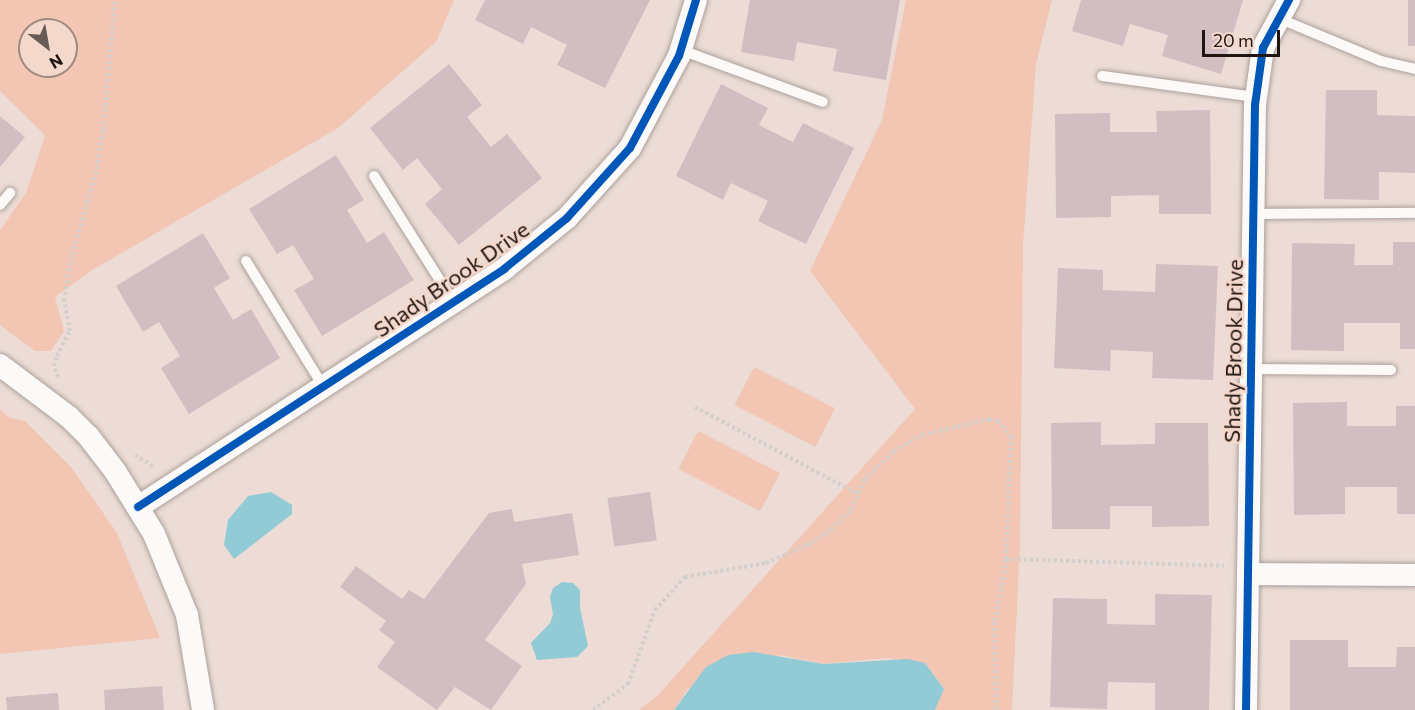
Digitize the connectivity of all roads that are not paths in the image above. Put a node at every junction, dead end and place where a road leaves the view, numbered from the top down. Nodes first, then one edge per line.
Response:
1 (696, 0) edge
2 (1283, 9) edge
3 (681, 50) junction
4 (1415, 69) edge
5 (1102, 76) dead end
6 (1256, 97) junction
7 (823, 102) dead end
8 (374, 176) dead end
9 (10, 193) dead end
10 (0, 205) edge
11 (1415, 213) edge
12 (1253, 214) junction
13 (246, 261) dead end
14 (453, 302) junction
15 (0, 364) edge
16 (1251, 369) junction
17 (1391, 370) dead end
18 (323, 386) junction
19 (138, 507) junction
20 (1238, 570) junction
21 (1415, 575) edge
22 (203, 710) edge
23 (1246, 710) edge

1 - 3 street, Shady Brook Drive
2 - 4 lane
2 - 6 street, Shady Brook Drive
3 - 7 lane
3 - 14 street, Shady Brook Drive
5 - 6 lane
6 - 12 street, Shady Brook Drive
8 - 14 lane
9 - 10 lane
11 - 12 lane
12 - 16 street, Shady Brook Drive
13 - 18 lane
14 - 18 street, Shady Brook Drive
15 - 19 street
16 - 17 lane
16 - 20 street, Shady Brook Drive
18 - 19 street, Shady Brook Drive
19 - 22 street
20 - 21 street
20 - 23 street, Shady Brook Drive

